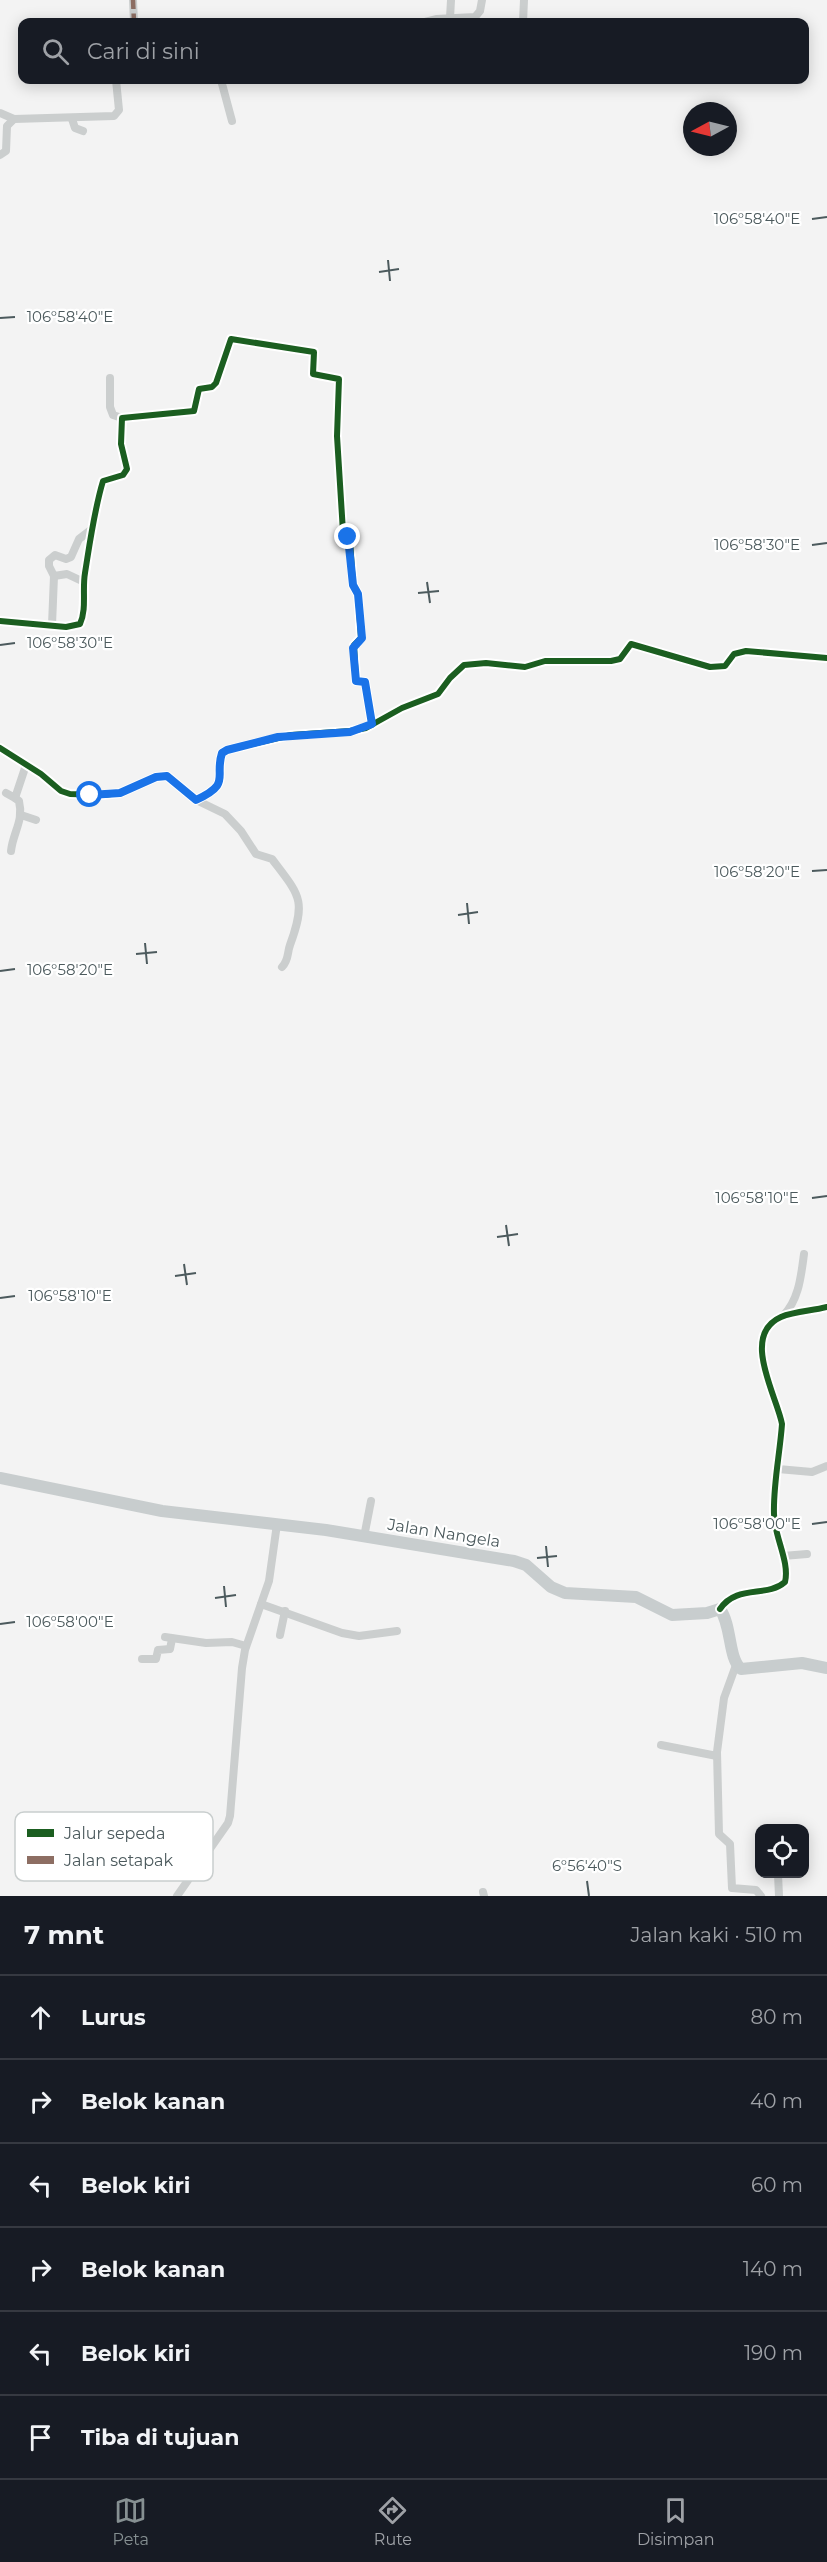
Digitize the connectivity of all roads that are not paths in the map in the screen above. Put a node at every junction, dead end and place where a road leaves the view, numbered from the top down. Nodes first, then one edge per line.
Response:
1 (133, 0) edge
2 (451, 0) edge
3 (482, 0) edge
4 (524, 0) edge
5 (134, 18) edge
6 (450, 18) edge
7 (479, 18) edge
8 (523, 18) edge
9 (116, 84) edge
10 (222, 84) edge
11 (0, 113) edge
12 (72, 119) junction
13 (14, 120) junction
14 (232, 121) dead end
15 (83, 131) dead end
16 (0, 155) edge
17 (110, 378) dead end
18 (122, 418) junction
19 (92, 529) junction
20 (54, 576) junction
21 (84, 582) junction
22 (0, 621) edge
23 (52, 625) junction
24 (827, 658) edge
25 (372, 724) junction
26 (0, 748) edge
27 (26, 765) junction
28 (6, 793) dead end
29 (15, 798) junction
30 (196, 800) junction
31 (21, 815) junction
32 (36, 820) dead end
33 (11, 851) dead end
34 (282, 967) dead end
35 (804, 1254) dead end
36 (827, 1307) edge
37 (782, 1317) junction
38 (827, 1466) edge
39 (778, 1469) junction
40 (0, 1478) edge
41 (371, 1501) dead end
42 (277, 1524) junction
43 (364, 1538) junction
44 (807, 1554) dead end
45 (783, 1556) junction
46 (261, 1604) junction
47 (720, 1609) junction
48 (285, 1611) junction
49 (397, 1632) dead end
50 (280, 1635) dead end
51 (246, 1646) junction
52 (141, 1659) dead end
53 (736, 1665) junction
54 (827, 1668) edge
55 (661, 1746) dead end
56 (717, 1756) junction
57 (213, 1845) edge
58 (778, 1878) edge
59 (188, 1881) edge
60 (178, 1895) edge
61 (761, 1896) edge
62 (779, 1896) edge

1 - 5 street
2 - 6 street
3 - 7 street
4 - 8 street
9 - 12 street
10 - 14 street
11 - 13 street
12 - 13 street
12 - 15 street
13 - 16 street
17 - 18 street
18 - 19 street
18 - 25 street
19 - 20 street
19 - 21 street
20 - 21 street
20 - 23 street
21 - 23 street
22 - 23 street
24 - 25 street
25 - 30 street
26 - 27 street
27 - 29 street
27 - 30 street
28 - 29 street
29 - 31 street
30 - 34 street
31 - 32 street
31 - 33 street
35 - 37 street
36 - 37 street
37 - 39 street
38 - 39 street
39 - 45 street
40 - 42 main road, Jalan Nangela
41 - 43 street
42 - 43 main road, Jalan Nangela
42 - 46 street
43 - 47 main road, Jalan Nangela
44 - 45 street
45 - 47 street
46 - 48 street
46 - 51 street
47 - 53 main road
48 - 49 street
48 - 50 street
51 - 52 street
51 - 57 street
53 - 54 main road
53 - 56 street
55 - 56 street
56 - 61 street
58 - 62 street
59 - 60 street

